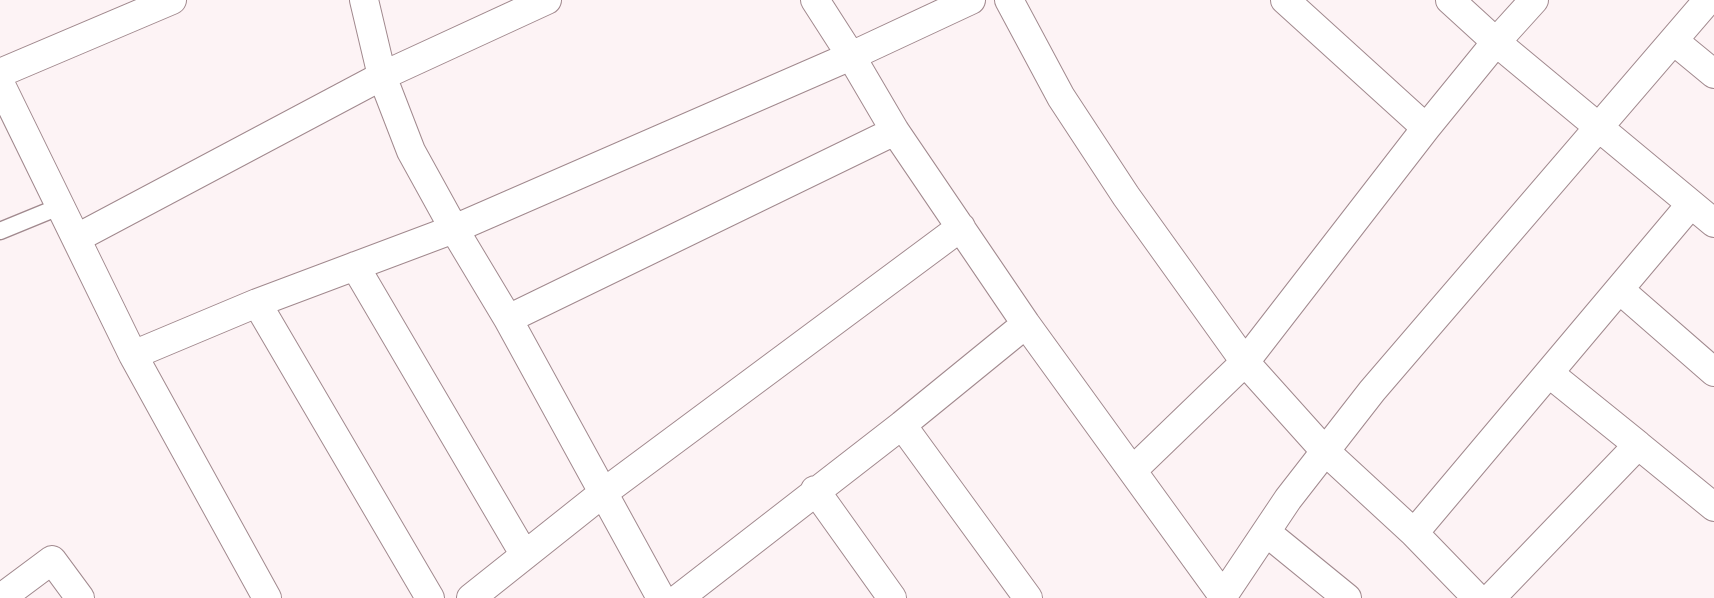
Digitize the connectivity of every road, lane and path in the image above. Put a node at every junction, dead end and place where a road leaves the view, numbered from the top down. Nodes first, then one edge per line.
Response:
1 (172, 0) edge
2 (364, 0) edge
3 (547, 0) edge
4 (815, 0) edge
5 (971, 0) edge
6 (1009, 0) edge
7 (1285, 0) edge
8 (1450, 0) edge
9 (1534, 0) edge
10 (1708, 0) edge
11 (1674, 41) junction
12 (1496, 42) junction
13 (851, 56) junction
14 (0, 74) edge
15 (1714, 74) edge
16 (382, 76) junction
17 (0, 83) edge
18 (1598, 127) junction
19 (1426, 128) junction
20 (895, 131) junction
21 (1691, 204) junction
22 (61, 206) junction
23 (1714, 223) edge
24 (962, 227) junction
25 (454, 229) junction
26 (0, 232) edge
27 (77, 238) junction
28 (355, 266) junction
29 (1620, 290) junction
30 (257, 303) junction
31 (508, 319) junction
32 (1026, 324) junction
33 (133, 355) junction
34 (1245, 362) junction
35 (1714, 372) edge
36 (1550, 374) junction
37 (902, 425) junction
38 (1638, 445) junction
39 (1324, 450) junction
40 (1133, 470) junction
41 (815, 490) junction
42 (603, 493) junction
43 (1714, 507) edge
44 (1266, 532) junction
45 (1414, 533) junction
46 (524, 554) junction
47 (1021, 596) edge
48 (1222, 597) edge
49 (1, 598) edge
50 (80, 598) edge
51 (268, 598) edge
52 (430, 598) edge
53 (471, 598) edge
54 (661, 598) edge
55 (679, 598) edge
56 (892, 598) edge
57 (1347, 598) edge
58 (1477, 598) edge
59 (1491, 598) edge

1 - 14 street
2 - 16 street
3 - 16 street
4 - 13 street
5 - 13 street
6 - 34 street
7 - 19 street
8 - 12 street
9 - 12 street
10 - 11 street
11 - 15 street
11 - 18 street
12 - 18 street
12 - 19 street
13 - 20 street
13 - 25 street
16 - 25 street
16 - 27 street
17 - 22 street
18 - 21 street
18 - 39 street
19 - 34 street
20 - 24 street
20 - 31 street
21 - 23 street
21 - 29 street
22 - 26 lane
22 - 27 street
24 - 32 street
24 - 42 street
25 - 28 street
25 - 31 street
27 - 33 street
28 - 30 street
28 - 46 street
29 - 35 street
29 - 36 street
30 - 33 street
30 - 52 street
31 - 42 street
32 - 37 street
32 - 40 street
33 - 51 street
34 - 39 street
34 - 40 street
36 - 38 street
36 - 45 street
37 - 41 street
37 - 47 street
38 - 43 street
38 - 59 street
39 - 44 street
39 - 45 street
40 - 48 street
41 - 55 street
41 - 56 street
42 - 46 street
42 - 54 street
44 - 48 street
44 - 57 street
45 - 58 street
46 - 53 street
49 - 50 street

